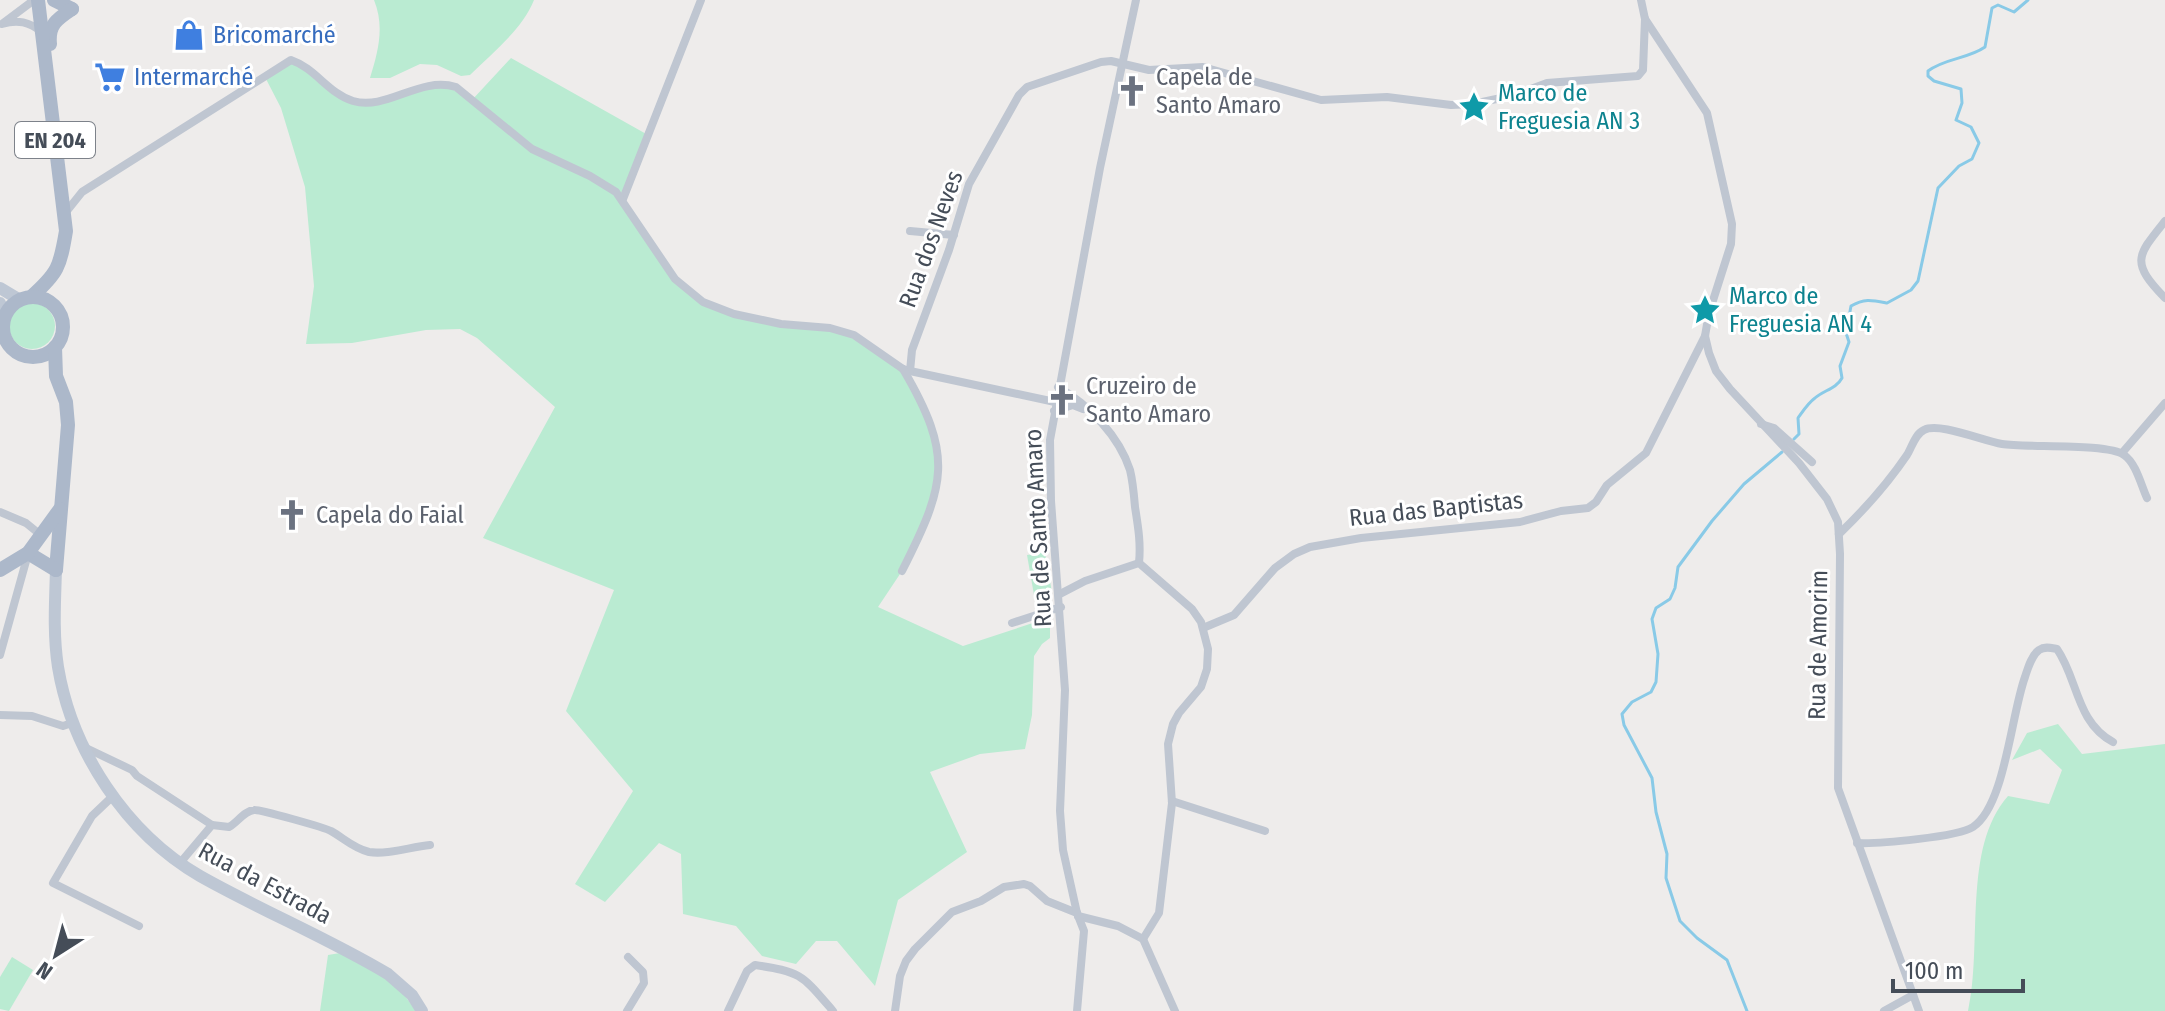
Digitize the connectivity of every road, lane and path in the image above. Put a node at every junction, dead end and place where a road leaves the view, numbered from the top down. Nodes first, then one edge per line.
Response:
1 (36, 0) edge
2 (54, 0) edge
3 (701, 0) edge
4 (1136, 0) edge
5 (1641, 0) edge
6 (1645, 19) junction
7 (1, 25) edge
8 (43, 32) junction
9 (1121, 64) junction
10 (50, 92) junction
11 (59, 181) junction
12 (82, 192) junction
13 (623, 199) junction
14 (64, 216) junction
15 (2165, 221) edge
16 (910, 231) dead end
17 (954, 235) junction
18 (53, 277) junction
19 (0, 288) edge
20 (26, 298) junction
21 (2165, 298) edge
22 (53, 305) junction
23 (2, 310) edge
24 (1705, 336) junction
25 (55, 347) junction
26 (34, 357) junction
27 (907, 370) junction
28 (56, 376) junction
29 (1058, 387) junction
30 (2165, 403) edge
31 (1054, 407) junction
32 (1091, 413) junction
33 (1760, 424) junction
34 (2122, 453) junction
35 (1812, 462) dead end
36 (2147, 498) dead end
37 (60, 509) junction
38 (0, 512) edge
39 (1839, 534) junction
40 (36, 544) junction
41 (57, 547) junction
42 (1139, 563) junction
43 (0, 570) edge
44 (56, 570) junction
45 (902, 571) dead end
46 (1060, 594) junction
47 (1061, 607) junction
48 (1012, 623) dead end
49 (1203, 628) junction
50 (0, 655) edge
51 (0, 715) edge
52 (72, 723) junction
53 (2113, 742) dead end
54 (83, 747) junction
55 (113, 796) junction
56 (1172, 801) junction
57 (212, 825) junction
58 (1265, 831) dead end
59 (1857, 843) junction
60 (430, 845) dead end
61 (180, 863) junction
62 (1078, 915) junction
63 (139, 926) dead end
64 (1143, 939) junction
65 (628, 957) dead end
66 (1913, 995) junction
67 (422, 1011) edge
68 (627, 1011) edge
69 (728, 1011) edge
70 (833, 1011) edge
71 (895, 1011) edge
72 (1077, 1011) edge
73 (1175, 1011) edge
74 (1884, 1011) edge
75 (1919, 1011) edge

1 - 7 street
1 - 8 main road, EN 204
2 - 10 main road
3 - 13 street
4 - 9 street, Rua de Santo Amaro
5 - 6 street
6 - 9 street, Rua dos Neves
6 - 24 street, Rua de Amorim
7 - 8 street
8 - 10 main road, EN 204
9 - 17 street, Rua dos Neves
9 - 29 street, Rua de Santo Amaro
10 - 11 main road, EN 204
11 - 12 street
11 - 14 main road, EN 204
12 - 13 street
12 - 14 street
13 - 27 street
14 - 18 main road, EN 204
15 - 21 street
16 - 17 street
17 - 27 street, Rua dos Neves
18 - 20 main road
18 - 22 main road, EN 204
19 - 20 main road
20 - 22 main road
20 - 23 main road
22 - 25 main road
23 - 26 main road
24 - 33 street, Rua de Amorim
24 - 49 street, Rua das Baptistas
25 - 26 main road
25 - 28 main road, Rua da Estrada
26 - 28 main road
27 - 31 street
27 - 45 street
28 - 37 main road, Rua da Estrada
29 - 31 street, Rua de Santo Amaro
29 - 32 street
30 - 34 street
31 - 32 street
31 - 46 street, Rua de Santo Amaro
32 - 42 street
33 - 35 street
33 - 39 street, Rua de Amorim
34 - 36 street
34 - 39 street
37 - 40 main road
37 - 41 main road, Rua da Estrada
38 - 40 street
39 - 59 street, Rua de Amorim
40 - 41 main road
40 - 43 main road
40 - 44 main road
40 - 50 street
41 - 44 main road, Rua da Estrada
42 - 46 street
42 - 49 street
44 - 52 main road, Rua da Estrada
46 - 47 street, Rua de Santo Amaro
47 - 48 street
47 - 62 street, Rua de Santo Amaro
49 - 56 street
51 - 52 street
52 - 54 main road, Rua da Estrada
53 - 59 street
54 - 55 main road, Rua da Estrada
54 - 57 street
55 - 61 main road, Rua da Estrada
55 - 63 street
56 - 58 street
56 - 64 street
57 - 60 street
57 - 61 street
59 - 66 street, Rua de Amorim
61 - 67 main road, Rua da Estrada
62 - 64 street
62 - 71 street
62 - 72 street, Rua de Santo Amaro
64 - 73 street
65 - 68 street
66 - 74 street
66 - 75 street, Rua de Amorim
69 - 70 street

